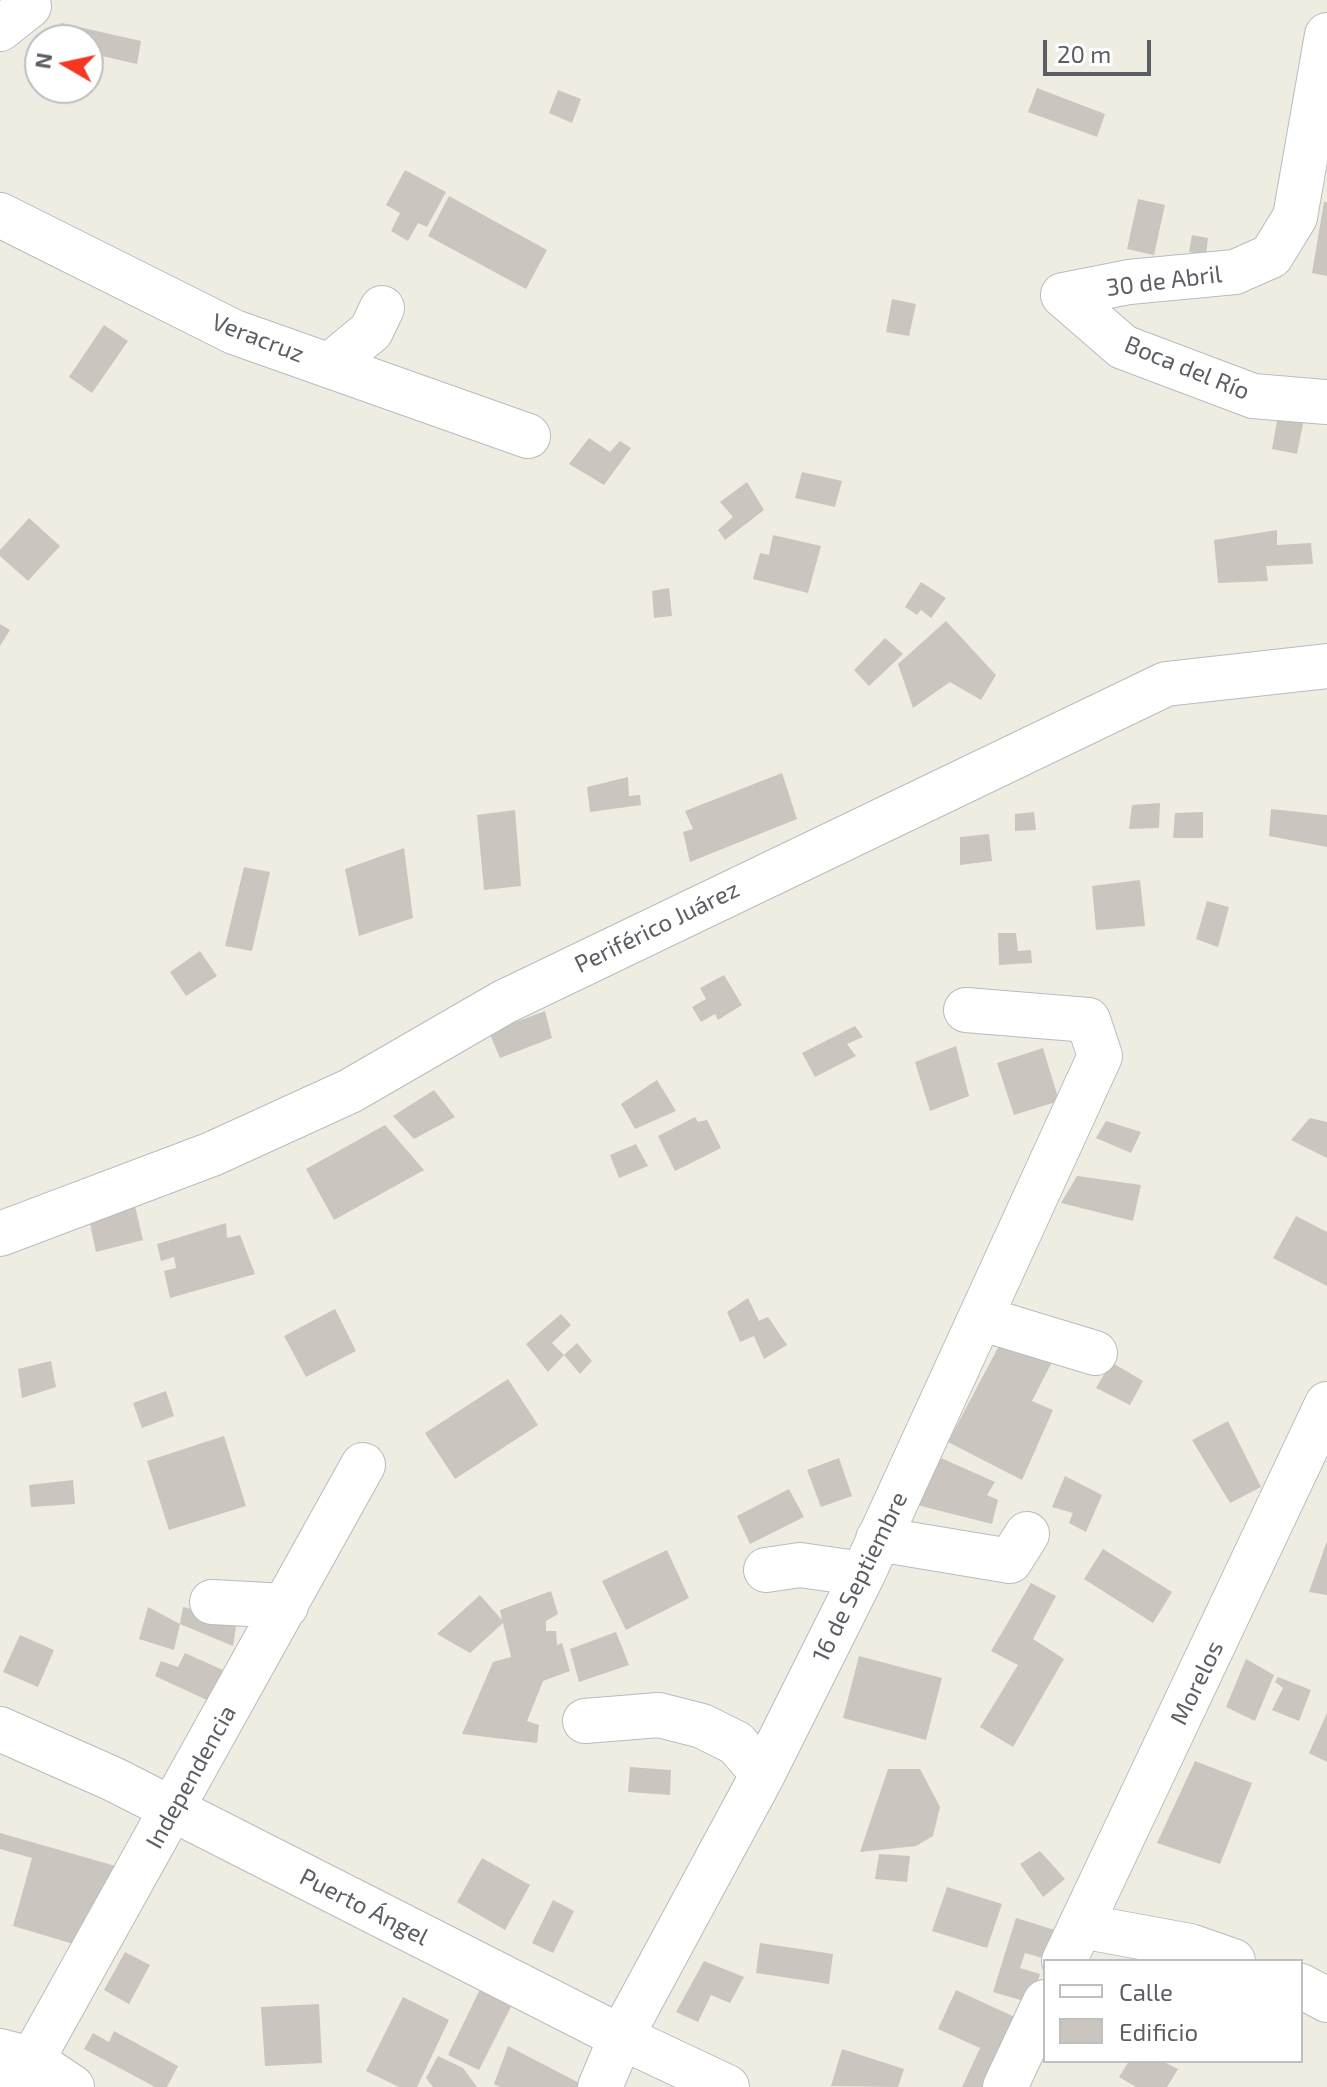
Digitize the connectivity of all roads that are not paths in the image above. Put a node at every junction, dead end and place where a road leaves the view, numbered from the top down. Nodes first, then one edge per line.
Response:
1 (1327, 35) edge
2 (0, 215) edge
3 (1063, 295) joint
4 (382, 308) dead end
5 (330, 365) junction
6 (1327, 402) edge
7 (528, 436) dead end
8 (1327, 666) edge
9 (966, 1010) dead end
10 (0, 1234) edge
11 (983, 1319) junction
12 (1095, 1353) dead end
13 (1327, 1404) edge
14 (363, 1465) dead end
15 (1027, 1534) dead end
16 (871, 1556) junction
17 (766, 1570) dead end
18 (212, 1602) dead end
19 (286, 1606) junction
20 (585, 1721) dead end
21 (0, 1729) edge
22 (763, 1774) junction
23 (173, 1811) junction
24 (1072, 1944) edge
25 (1227, 1959) edge
26 (1303, 1987) edge
27 (1327, 2000) edge
28 (1043, 2006) edge
29 (621, 2037) junction
30 (16, 2066) edge
31 (72, 2087) edge
32 (600, 2087) edge
33 (727, 2087) edge
34 (1005, 2087) edge

1 - 3 street, 30 de Abril
2 - 5 street, Veracruz
3 - 6 street, Boca del Río
4 - 5 street
5 - 7 street, Veracruz
8 - 10 street, Periférico Juárez
9 - 11 street, 16 de Septiembre
11 - 12 street
11 - 16 street, 16 de Septiembre
13 - 24 street, Morelos
14 - 19 street, Independencia
15 - 16 street
16 - 17 street
16 - 22 street, 16 de Septiembre
18 - 19 street
19 - 23 street, Independencia
20 - 22 street
21 - 23 street, Puerto Ángel
22 - 29 street, 16 de Septiembre
23 - 29 street, Puerto Ángel
23 - 30 street, Independencia
24 - 25 street
26 - 27 street
28 - 34 street
29 - 32 street, 16 de Septiembre
29 - 33 street, Puerto Ángel
30 - 31 street

